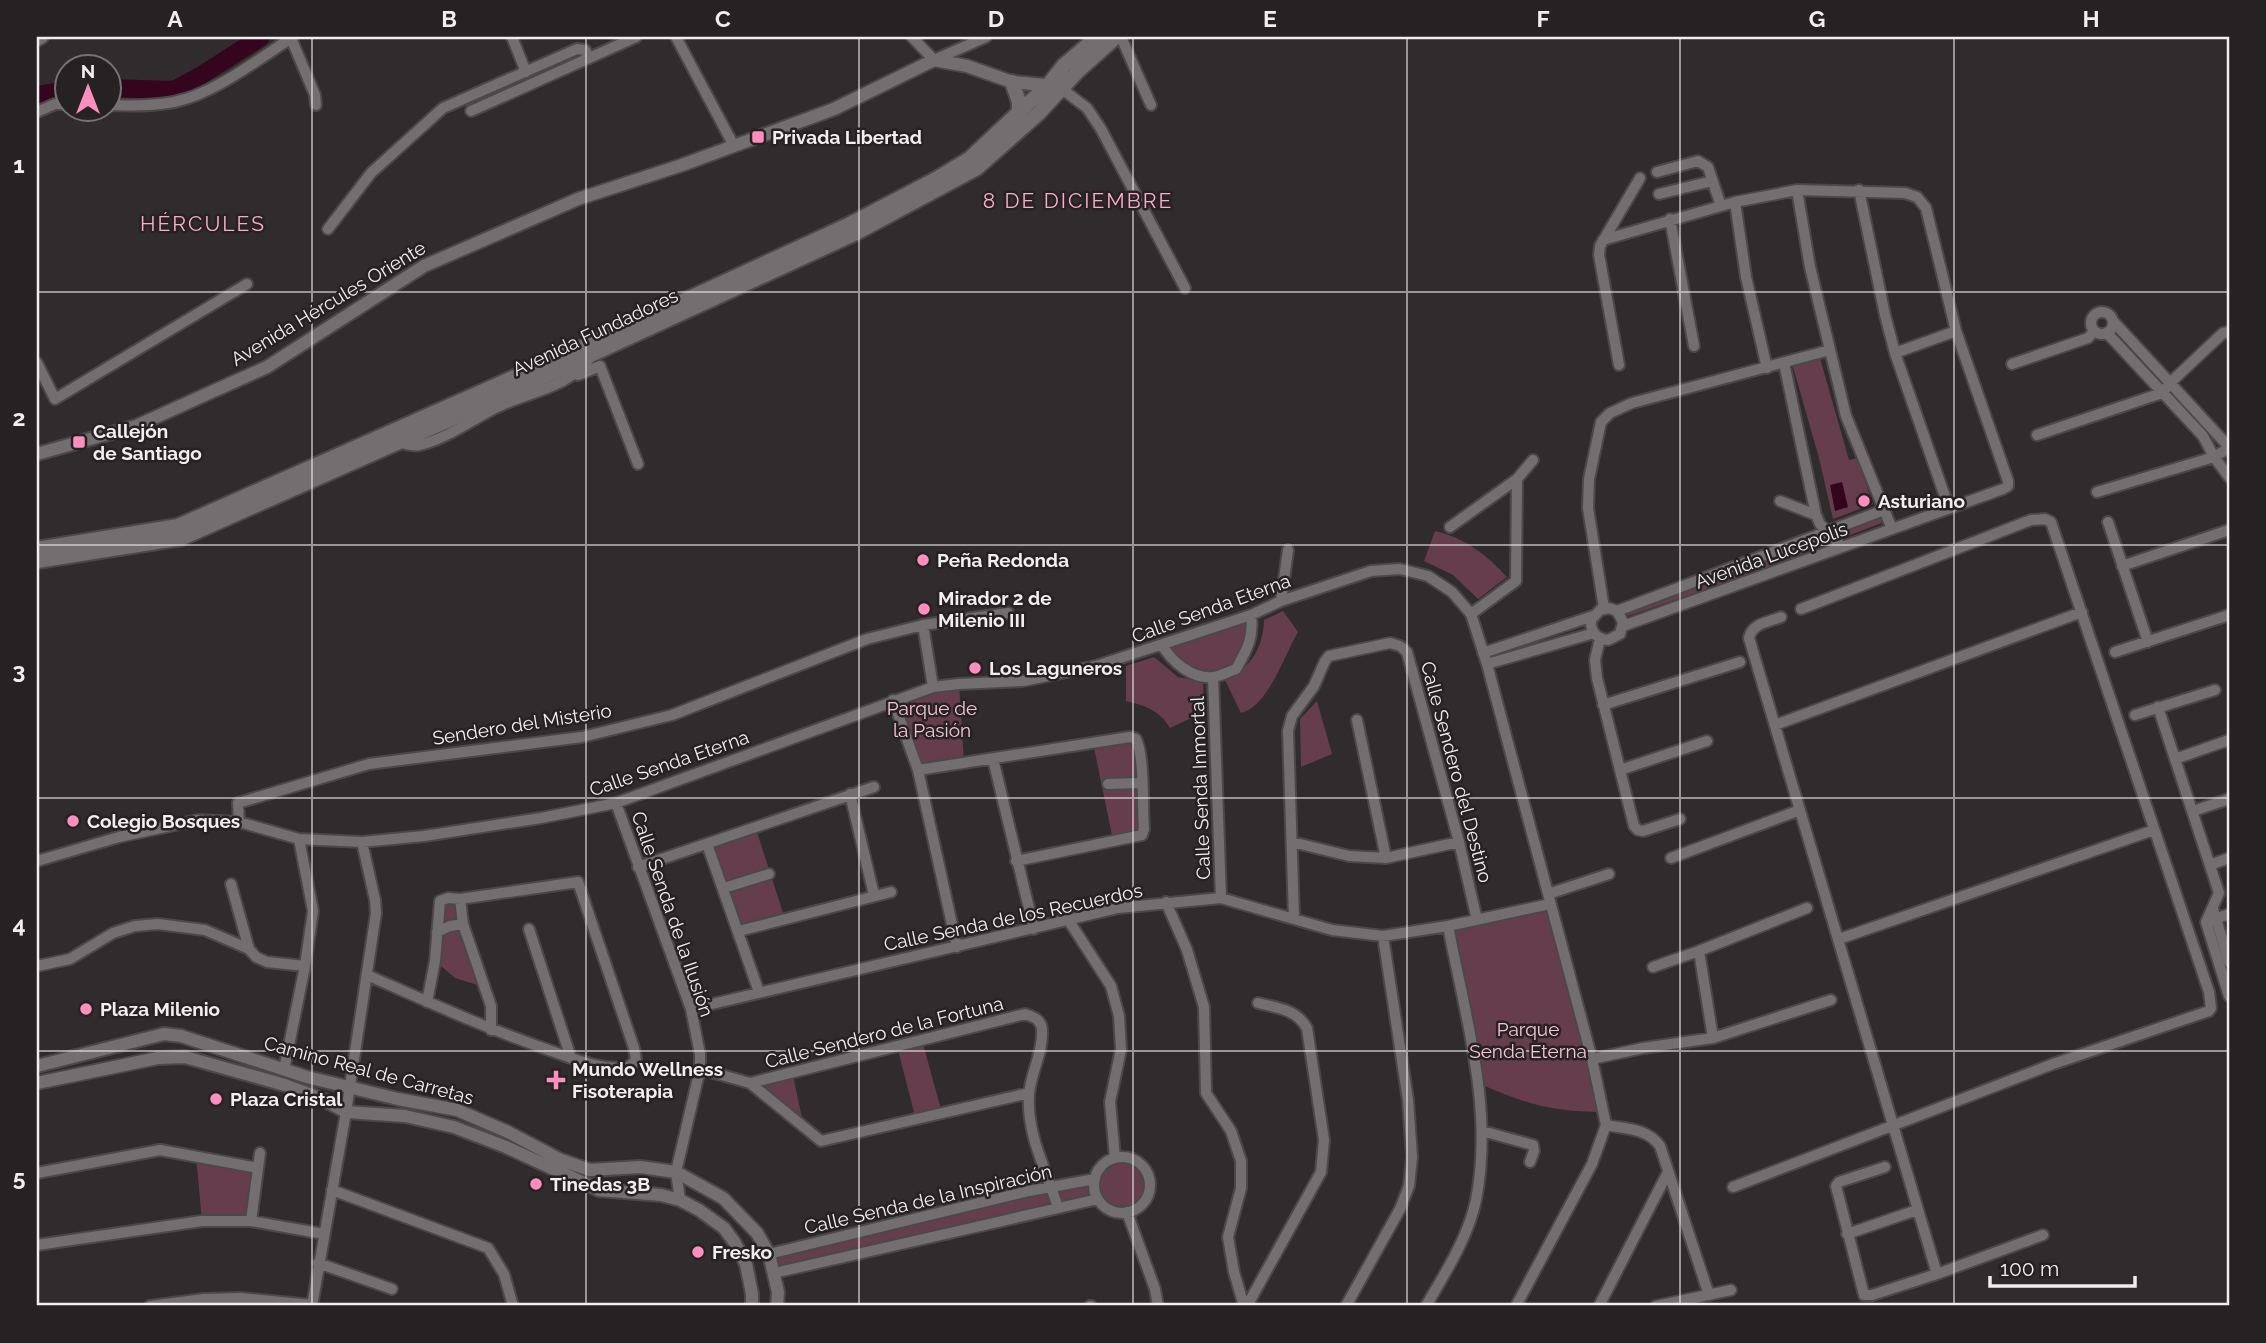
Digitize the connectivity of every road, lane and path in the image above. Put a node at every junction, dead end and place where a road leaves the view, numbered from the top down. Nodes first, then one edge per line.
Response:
1 (42, 37) edge
2 (292, 37) edge
3 (512, 37) edge
4 (636, 37) edge
5 (676, 37) edge
6 (986, 37) edge
7 (1097, 37) edge
8 (1118, 37) edge
9 (916, 39) edge
10 (37, 40) edge
11 (589, 58) junction
12 (934, 60) junction
13 (526, 72) junction
14 (1012, 82) junction
15 (1056, 87) junction
16 (1151, 104) dead end
17 (122, 105) edge
18 (316, 105) dead end
19 (471, 111) dead end
20 (1019, 113) junction
21 (733, 146) junction
22 (1657, 172) dead end
23 (1640, 178) dead end
24 (1712, 181) junction
25 (1797, 190) junction
26 (1859, 190) junction
27 (1659, 194) dead end
28 (1735, 202) junction
29 (1721, 206) junction
30 (1670, 219) junction
31 (328, 229) dead end
32 (1602, 240) junction
33 (247, 284) dead end
34 (1185, 288) dead end
35 (2113, 321) junction
36 (1956, 331) junction
37 (2094, 331) junction
38 (2229, 332) edge
39 (2107, 333) junction
40 (1694, 346) dead end
41 (1830, 350) junction
42 (1895, 354) junction
43 (592, 355) junction
44 (37, 363) edge
45 (1784, 363) junction
46 (2012, 364) dead end
47 (1619, 365) dead end
48 (1767, 368) junction
49 (2171, 382) junction
50 (556, 384) junction
51 (2162, 393) junction
52 (2037, 435) dead end
53 (399, 442) junction
54 (2229, 447) edge
55 (37, 454) edge
56 (2214, 457) junction
57 (1533, 460) dead end
58 (638, 464) dead end
59 (2229, 477) edge
60 (1517, 479) junction
61 (2098, 492) dead end
62 (1780, 501) dead end
63 (1949, 508) junction
64 (1884, 510) junction
65 (1816, 515) junction
66 (2108, 522) dead end
67 (1450, 527) dead end
68 (1892, 530) junction
69 (2229, 530) edge
70 (1829, 532) junction
71 (1842, 547) junction
72 (37, 549) edge
73 (1288, 550) dead end
74 (37, 561) edge
75 (2122, 566) junction
76 (1281, 601) junction
77 (1604, 608) junction
78 (1801, 609) dead end
79 (1617, 611) junction
80 (2082, 612) junction
81 (1008, 613) dead end
82 (1471, 614) junction
83 (2229, 614) edge
84 (1251, 615) junction
85 (1593, 616) junction
86 (1781, 617) dead end
87 (923, 625) junction
88 (1623, 626) junction
89 (1552, 630) junction
90 (1597, 636) junction
91 (2148, 642) junction
92 (1557, 644) junction
93 (1162, 645) junction
94 (2115, 652) dead end
95 (1485, 658) junction
96 (1740, 662) dead end
97 (1213, 677) junction
98 (933, 687) junction
99 (2216, 690) dead end
100 (894, 700) junction
101 (1603, 705) junction
102 (2158, 708) junction
103 (2135, 715) dead end
104 (1357, 720) dead end
105 (1774, 725) junction
106 (2229, 740) edge
107 (1707, 741) dead end
108 (993, 758) junction
109 (2175, 759) junction
110 (918, 770) junction
111 (1620, 771) junction
112 (1141, 783) junction
113 (1108, 784) dead end
114 (874, 787) dead end
115 (850, 794) junction
116 (2229, 799) edge
117 (616, 803) junction
118 (1800, 810) junction
119 (2193, 811) junction
120 (1680, 819) dead end
121 (239, 822) junction
122 (2154, 830) junction
123 (299, 839) junction
124 (362, 842) junction
125 (1292, 842) junction
126 (1459, 842) junction
127 (707, 844) junction
128 (1386, 858) junction
129 (1671, 858) dead end
130 (2229, 859) edge
131 (37, 861) edge
132 (1016, 861) junction
133 (2210, 865) junction
134 (638, 867) junction
135 (769, 874) dead end
136 (1609, 874) dead end
137 (231, 884) dead end
138 (724, 888) junction
139 (891, 892) dead end
140 (874, 895) junction
141 (1222, 898) junction
142 (460, 899) junction
143 (1549, 899) junction
144 (1166, 902) junction
145 (1807, 908) dead end
146 (2229, 914) edge
147 (2211, 917) junction
148 (1294, 918) junction
149 (1476, 920) junction
150 (1069, 921) junction
151 (463, 924) junction
152 (1448, 926) junction
153 (529, 929) dead end
154 (1034, 929) junction
155 (437, 932) junction
156 (739, 932) junction
157 (1383, 936) junction
158 (1839, 939) junction
159 (957, 947) junction
160 (249, 949) junction
161 (1699, 951) junction
162 (2220, 951) junction
163 (2229, 962) edge
164 (37, 966) edge
165 (305, 966) junction
166 (1653, 967) dead end
167 (367, 975) junction
168 (2228, 989) edge
169 (759, 992) junction
170 (2209, 992) junction
171 (1831, 1000) dead end
172 (427, 1002) junction
173 (1258, 1003) dead end
174 (691, 1009) junction
175 (491, 1030) junction
176 (1713, 1038) junction
177 (571, 1058) junction
178 (1592, 1059) junction
179 (37, 1066) edge
180 (700, 1069) junction
181 (284, 1070) junction
182 (37, 1083) edge
183 (750, 1083) junction
184 (349, 1086) junction
185 (1029, 1093) junction
186 (346, 1112) junction
187 (1606, 1125) junction
188 (1893, 1127) junction
189 (1482, 1131) junction
190 (260, 1153) dead end
191 (1115, 1158) junction
192 (1530, 1162) dead end
193 (1885, 1167) dead end
194 (258, 1168) junction
195 (676, 1172) junction
196 (1668, 1172) junction
197 (37, 1173) edge
198 (1095, 1179) junction
199 (1052, 1186) junction
200 (1733, 1187) dead end
201 (332, 1190) junction
202 (711, 1191) junction
203 (1098, 1199) junction
204 (680, 1200) junction
205 (696, 1208) junction
206 (1058, 1208) junction
207 (1917, 1210) junction
208 (1127, 1212) junction
209 (745, 1218) junction
210 (251, 1221) junction
211 (905, 1222) junction
212 (324, 1234) junction
213 (1847, 1234) junction
214 (2043, 1234) dead end
215 (729, 1235) junction
216 (909, 1242) junction
217 (37, 1245) edge
218 (769, 1254) junction
219 (318, 1263) junction
220 (774, 1273) junction
221 (1937, 1275) junction
222 (392, 1289) dead end
223 (1731, 1290) dead end
224 (1701, 1300) edge
225 (1680, 1304) edge
226 (150, 1306) edge
227 (312, 1306) edge
228 (513, 1306) edge
229 (752, 1306) edge
230 (777, 1306) edge
231 (1158, 1306) edge
232 (1246, 1306) edge
233 (1346, 1306) edge
234 (1426, 1306) edge
235 (1516, 1306) edge
236 (1600, 1306) edge
237 (1656, 1306) edge

1 - 10 street
2 - 17 street
2 - 18 street
3 - 13 street
4 - 11 street
5 - 21 street
6 - 12 street, Avenida Hércules Oriente
7 - 15 main road, Avenida Fundadores
8 - 15 main road, Avenida Fundadores
8 - 16 street
9 - 12 street
11 - 13 street
11 - 19 street
12 - 14 street
12 - 21 street, Avenida Hércules Oriente
13 - 31 street
14 - 15 street
14 - 20 main road
15 - 20 main road, Avenida Fundadores
15 - 34 street
15 - 43 main road, Avenida Fundadores
20 - 72 main road, Avenida Fundadores
21 - 55 street, Avenida Hércules Oriente
22 - 24 street
23 - 32 street
24 - 27 street
24 - 29 street
25 - 26 street
25 - 28 street
25 - 41 street
26 - 36 street
26 - 42 street
28 - 29 street
28 - 48 street
29 - 30 street
30 - 32 street
30 - 40 street
32 - 47 street
33 - 44 street
35 - 37 street
35 - 39 street
35 - 49 street
36 - 42 street
36 - 63 street, Avenida Lucepolis
37 - 39 street
37 - 46 street
38 - 49 street
39 - 51 street
41 - 45 street
41 - 64 street
42 - 63 street
43 - 50 street
43 - 53 main road, Avenida Fundadores
45 - 48 street
45 - 65 street
48 - 77 street
49 - 51 street
49 - 54 street
50 - 53 street
50 - 58 street
51 - 52 street
51 - 56 street
53 - 74 main road, Avenida Fundadores
54 - 56 street
56 - 59 street
56 - 61 street
57 - 60 street
60 - 67 street
60 - 82 street
62 - 65 street
63 - 68 street, Avenida Lucepolis
64 - 68 street
64 - 70 street, Avenida Lucepolis
65 - 70 street
66 - 75 street
68 - 71 street, Avenida Lucepolis
69 - 75 street
70 - 71 street
70 - 79 street, Avenida Lucepolis
71 - 88 street, Avenida Lucepolis
73 - 76 street
75 - 91 street
76 - 82 street, Calle Senda Eterna
76 - 84 street, Calle Senda Eterna
77 - 79 street
77 - 85 street
78 - 80 street
79 - 88 street
80 - 105 street
80 - 122 street
81 - 87 street, Sendero del Misterio
82 - 95 street, Calle Senda Eterna
83 - 91 street
84 - 93 street, Calle Senda Eterna
84 - 97 street, Calle Senda Inmortal
85 - 89 street
85 - 90 street
86 - 105 street
87 - 98 street
87 - 121 street, Sendero del Misterio
88 - 90 street, Avenida Lucepolis
89 - 92 street
89 - 95 street
90 - 92 street, Avenida Lucepolis
90 - 101 street
91 - 94 street
92 - 95 street, Avenida Lucepolis
93 - 97 street, Calle Senda Inmortal
93 - 98 street, Calle Senda Eterna
95 - 143 street, Calle Senda Eterna
96 - 101 street
97 - 141 street, Calle Senda Inmortal
98 - 100 street, Calle Senda Eterna
99 - 102 street
100 - 110 street
100 - 117 street, Calle Senda Eterna
101 - 111 street
102 - 103 street
102 - 109 street
104 - 128 street
105 - 118 street
106 - 109 street
107 - 111 street
108 - 110 street
108 - 112 street
108 - 132 street
109 - 119 street
110 - 159 street
111 - 120 street
112 - 113 street
112 - 132 street
114 - 115 street
115 - 127 street
115 - 140 street
116 - 119 street
117 - 124 street, Calle Senda Eterna
117 - 134 street, Calle Senda de la Ilusión
118 - 129 street
118 - 158 street
119 - 133 street
121 - 123 street, Calle Senda Eterna
121 - 131 street, Calle Senda Eterna
122 - 158 street
122 - 170 street
123 - 124 street, Calle Senda Eterna
123 - 165 street
124 - 167 street
125 - 126 street, Calle Sendero del Destino
125 - 128 street
125 - 148 street, Calle Sendero del Destino
126 - 128 street
126 - 149 street, Calle Sendero del Destino
127 - 134 street
127 - 138 street
130 - 133 street
132 - 154 street
133 - 147 street
134 - 174 street, Calle Senda de la Ilusión
135 - 138 street
136 - 143 street, Calle Senda de los Recuerdos
137 - 160 street
138 - 156 street
139 - 140 street
140 - 156 street
141 - 144 street, Calle Senda de los Recuerdos
141 - 148 street, Calle Senda de los Recuerdos
142 - 151 street
142 - 155 street
142 - 177 street
143 - 149 street, Calle Senda de los Recuerdos
143 - 178 street, Calle Senda Eterna
144 - 150 street, Calle Senda de los Recuerdos
144 - 232 street
145 - 161 street
146 - 147 street
147 - 162 street
148 - 157 street, Calle Senda de los Recuerdos
149 - 152 street, Calle Senda de los Recuerdos
150 - 154 street, Calle Senda de los Recuerdos
150 - 191 street
151 - 155 street
151 - 175 street
152 - 157 street, Calle Senda de los Recuerdos
152 - 189 street
153 - 177 street
154 - 159 street, Calle Senda de los Recuerdos
155 - 172 street
156 - 169 street
157 - 233 street
158 - 188 street
159 - 169 street, Calle Senda de los Recuerdos
160 - 164 street
160 - 165 street
161 - 166 street
161 - 176 street
162 - 163 street
162 - 168 street
165 - 181 street
167 - 172 street
167 - 184 street
168 - 170 street
169 - 174 street, Calle Senda de los Recuerdos
170 - 188 street
171 - 176 street
172 - 175 street
173 - 232 street
174 - 180 street, Calle Senda de la Ilusión
175 - 177 street
176 - 178 street
178 - 187 street, Calle Senda Eterna
179 - 181 street, Camino Real de Carretas
180 - 183 street
180 - 195 street, Calle Senda de la Ilusión
181 - 184 street, Camino Real de Carretas
182 - 186 street, Camino Real de Carretas
183 - 185 street
183 - 185 street, Calle Sendero de la Fortuna
184 - 186 street
184 - 195 street, Camino Real de Carretas
185 - 199 street, Calle Sendero de la Fortuna
186 - 201 street
186 - 204 street, Camino Real de Carretas
187 - 196 street
187 - 235 street
188 - 200 street
188 - 207 street
189 - 192 street
189 - 234 street
190 - 194 street
191 - 198 street
191 - 208 street
193 - 213 street
194 - 197 street
194 - 210 street
195 - 202 street, Camino Real de Carretas
195 - 204 street, Calle Senda de la Ilusión
196 - 224 street
196 - 236 street
198 - 199 street, Calle Senda de la Inspiración
198 - 203 street
199 - 206 street, Calle Sendero de la Fortuna
199 - 211 street, Calle Senda de la Inspiración
201 - 212 street
201 - 228 street
202 - 205 street
202 - 209 street, Camino Real de Carretas
203 - 206 street, Calle Senda de la Inspiración
203 - 208 street
204 - 205 street, Camino Real de Carretas
205 - 215 street, Camino Real de Carretas
206 - 216 street, Calle Senda de la Inspiración
207 - 213 street
207 - 221 street
208 - 231 street
209 - 215 street
209 - 218 street, Camino Real de Carretas
210 - 212 street
210 - 217 street
211 - 216 street
211 - 218 street, Calle Senda de la Inspiración
212 - 219 street
213 - 221 street
214 - 221 street
215 - 229 street, Camino Real de Carretas
216 - 220 street, Calle Senda de la Inspiración
218 - 220 street, Camino Real de Carretas
219 - 222 street
219 - 227 street
220 - 230 street, Camino Real de Carretas
223 - 224 street
224 - 225 street
225 - 237 street
226 - 227 street

